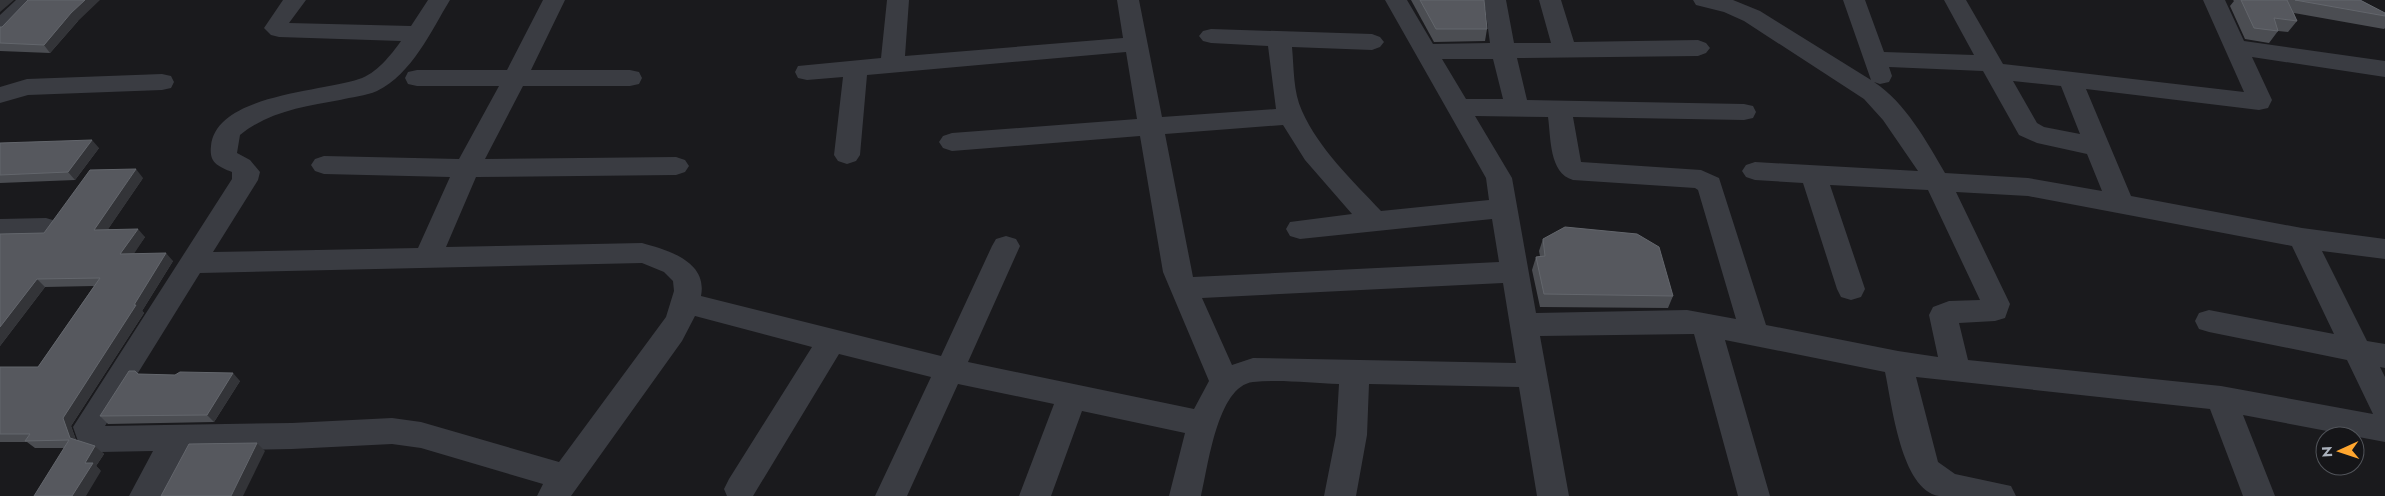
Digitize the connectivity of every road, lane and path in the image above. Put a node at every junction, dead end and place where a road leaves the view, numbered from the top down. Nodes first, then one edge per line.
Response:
1 (29, 0) edge
2 (295, 0) edge
3 (440, 0) edge
4 (554, 0) edge
5 (898, 0) edge
6 (1128, 0) edge
7 (1396, 0) edge
8 (1495, 0) edge
9 (1550, 0) edge
10 (1704, 0) edge
11 (1854, 0) edge
12 (1955, 0) edge
13 (2214, 0) edge
14 (1748, 8) edge
15 (0, 28) edge
16 (416, 34) junction
17 (1211, 36) dead end
18 (1279, 39) junction
19 (1372, 42) dead end
20 (1136, 44) junction
21 (2236, 47) junction
22 (1698, 48) dead end
23 (1565, 50) junction
24 (1503, 51) junction
25 (1426, 52) junction
26 (1875, 59) junction
27 (892, 65) junction
28 (1992, 67) junction
29 (856, 68) junction
30 (2385, 69) edge
31 (807, 72) dead end
32 (416, 78) dead end
33 (516, 78) junction
34 (630, 78) dead end
35 (2070, 79) junction
36 (162, 82) dead end
37 (0, 95) edge
38 (1458, 107) junction
39 (1888, 107) junction
40 (1517, 108) junction
41 (1559, 109) junction
42 (1744, 112) dead end
43 (1292, 116) junction
44 (1151, 128) junction
45 (952, 142) dead end
46 (2098, 147) junction
47 (847, 155) dead end
48 (324, 165) dead end
49 (676, 166) dead end
50 (467, 168) junction
51 (1754, 171) dead end
52 (1814, 175) junction
53 (1935, 182) junction
54 (2121, 205) junction
55 (1504, 208) junction
56 (1374, 221) junction
57 (46, 228) edge
58 (1300, 228) dead end
59 (0, 229) edge
60 (2302, 238) junction
61 (1006, 246) dead end
62 (2385, 249) edge
63 (427, 259) junction
64 (192, 263) junction
65 (1514, 272) junction
66 (1184, 288) junction
67 (1851, 289) dead end
68 (686, 304) junction
69 (2209, 321) dead end
70 (1523, 325) junction
71 (1706, 325) junction
72 (1755, 336) junction
73 (832, 340) junction
74 (2356, 350) junction
75 (2385, 356) edge
76 (1898, 363) junction
77 (949, 370) junction
78 (1956, 371) junction
79 (1353, 372) junction
80 (1532, 375) junction
81 (1225, 383) junction
82 (1072, 396) junction
83 (2221, 398) junction
84 (2385, 408) edge
85 (1204, 424) junction
86 (2385, 429) edge
87 (177, 438) junction
88 (560, 487) edge
89 (740, 489) dead end
90 (145, 496) edge
91 (891, 496) edge
92 (1035, 496) edge
93 (1185, 496) edge
94 (1340, 496) edge
95 (1553, 496) edge
96 (1754, 496) edge
97 (2000, 496) edge
98 (2259, 496) edge

1 - 15 street
2 - 16 street
3 - 16 street
4 - 33 street
5 - 27 street
6 - 20 street
7 - 25 street
8 - 24 street
9 - 23 street
10 - 14 street
11 - 26 street
12 - 28 street
13 - 21 street
14 - 39 street
16 - 64 street
17 - 18 street
18 - 19 street
18 - 43 street
20 - 27 street
20 - 44 street
21 - 30 street
21 - 35 street
22 - 23 street
23 - 24 street
24 - 25 street
24 - 40 street
25 - 38 street
26 - 28 street
26 - 39 street
27 - 29 street
28 - 35 street
28 - 46 street
29 - 31 street
29 - 47 street
32 - 33 street
33 - 34 street
33 - 50 street
35 - 46 street
36 - 37 street
38 - 40 street
38 - 55 street
39 - 53 street
40 - 41 street
41 - 42 street
41 - 72 street
43 - 44 street
43 - 56 street
44 - 45 street
44 - 66 street
46 - 54 street
48 - 50 street
49 - 50 street
50 - 63 street
51 - 52 street
52 - 53 street
52 - 67 street
53 - 54 street
53 - 78 street
54 - 60 street
55 - 56 street
55 - 65 street
56 - 58 street
57 - 59 street
60 - 62 street
60 - 74 street
61 - 77 street
63 - 64 street
63 - 68 street
64 - 87 street
65 - 66 street
65 - 70 street
66 - 81 street
68 - 73 street
68 - 88 street
69 - 74 street
70 - 71 street
70 - 80 street
71 - 72 street
71 - 96 street
72 - 76 street
73 - 77 street
73 - 89 street
74 - 75 street
74 - 84 street
76 - 78 street
76 - 97 street
77 - 82 street
77 - 91 street
78 - 83 street
79 - 80 street
79 - 81 street
79 - 94 street
80 - 95 street
81 - 85 street
82 - 85 street
82 - 92 street
83 - 86 street
83 - 98 street
85 - 93 street
87 - 88 street
87 - 90 street

